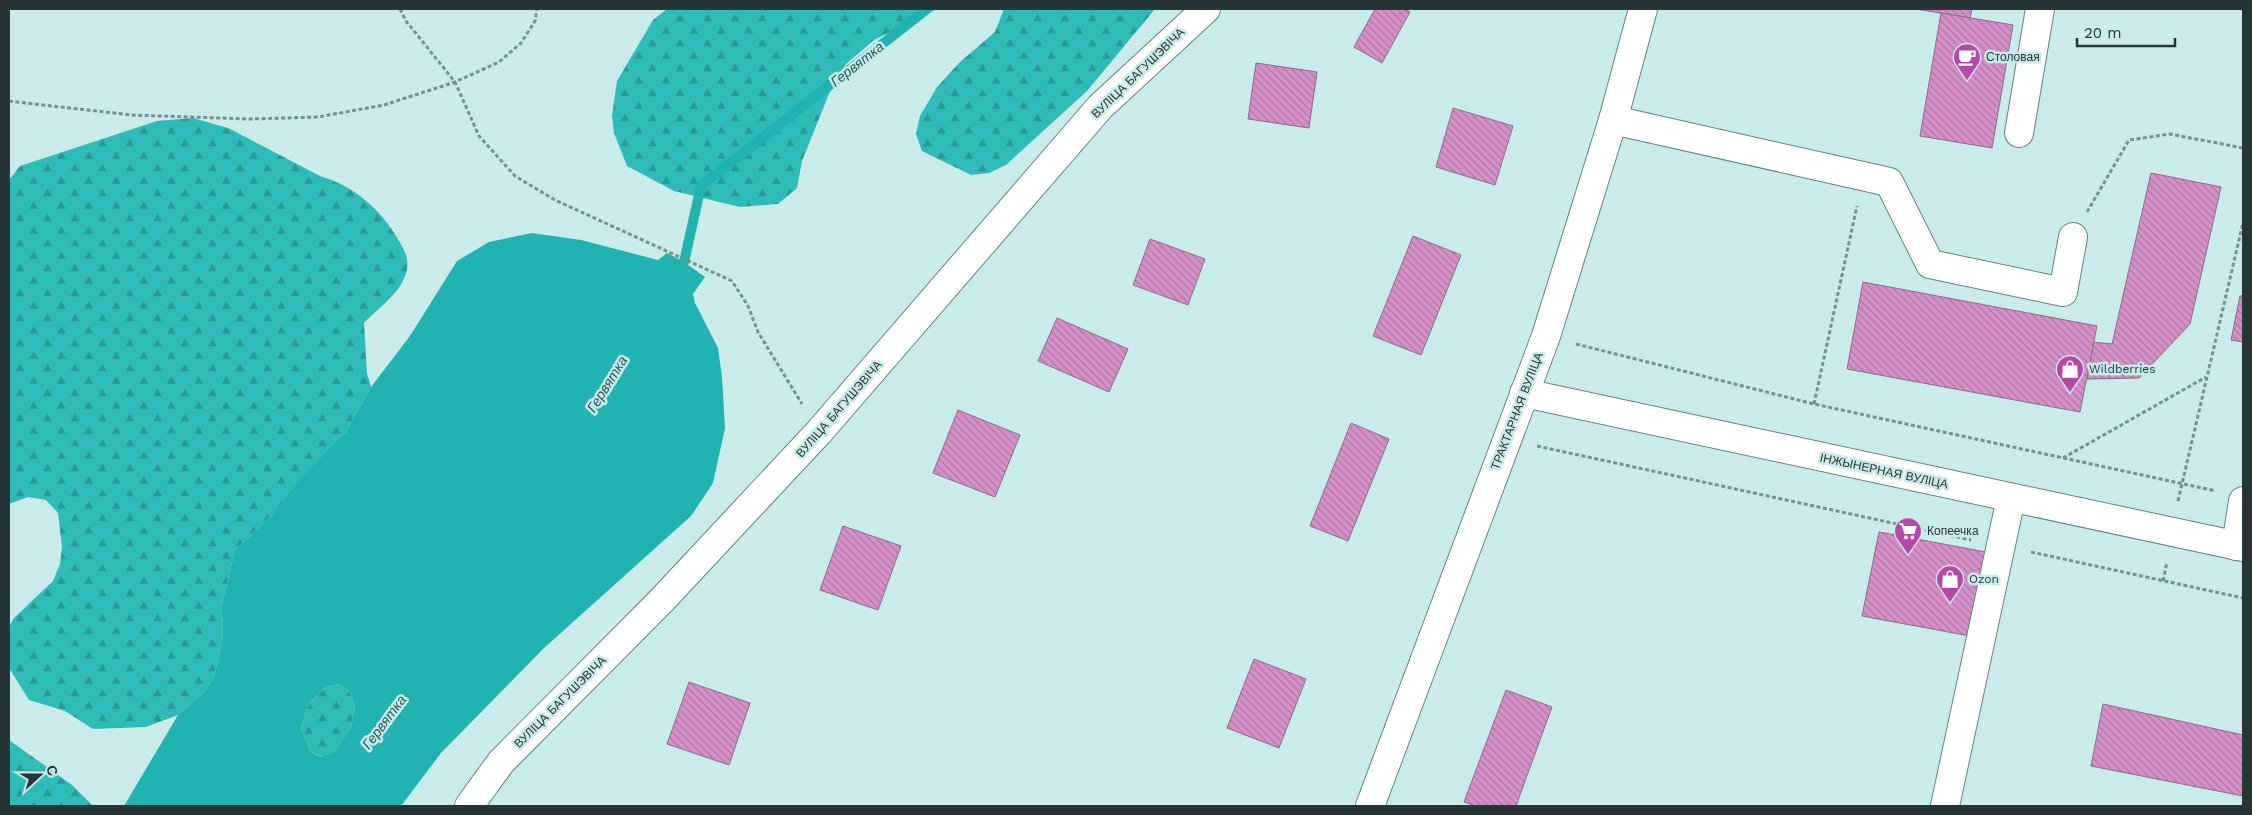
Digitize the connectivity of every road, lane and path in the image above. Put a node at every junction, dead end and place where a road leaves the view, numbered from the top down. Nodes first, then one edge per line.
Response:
1 (400, 9) edge
2 (537, 9) edge
3 (1206, 9) edge
4 (1643, 9) edge
5 (2040, 9) edge
6 (456, 82) junction
7 (9, 101) edge
8 (1613, 120) junction
9 (2019, 133) dead end
10 (2243, 148) edge
11 (1864, 176) junction
12 (2243, 223) edge
13 (2242, 235) edge
14 (2073, 237) joint
15 (1546, 336) junction
16 (2207, 377) junction
17 (1524, 393) junction
18 (1814, 404) junction
19 (819, 432) junction
20 (1506, 440) junction
21 (2063, 458) junction
22 (2182, 483) junction
23 (2234, 497) edge
24 (2011, 498) junction
25 (2172, 532) junction
26 (2002, 546) junction
27 (2240, 546) edge
28 (2163, 581) junction
29 (2243, 598) edge
30 (470, 806) edge
31 (1370, 806) edge
32 (1945, 806) edge

1 - 6 path
2 - 6 path
3 - 19 street, ВУЛІЦА БАГУШЭВІЧА
4 - 8 street, ТРАКТАРНАЯ ВУЛІЦА
5 - 9 street
6 - 7 path
6 - 19 path
8 - 11 street
8 - 15 street, ТРАКТАРНАЯ ВУЛІЦА
10 - 14 path
11 - 14 street
11 - 18 path
12 - 13 path
13 - 16 path
15 - 17 street, ТРАКТАРНАЯ ВУЛІЦА
15 - 18 path
16 - 21 path
16 - 22 path
17 - 20 street, ТРАКТАРНАЯ ВУЛІЦА
17 - 24 street, ІНЖЫНЕРНАЯ ВУЛІЦА
18 - 21 path
19 - 30 street, ВУЛІЦА БАГУШЭВІЧА
20 - 26 path
20 - 31 street, ТРАКТАРНАЯ ВУЛІЦА
21 - 22 path
22 - 23 path
22 - 25 path
23 - 27 street
24 - 25 street, ІНЖЫНЕРНАЯ ВУЛІЦА
24 - 26 street
25 - 27 street, ІНЖЫНЕРНАЯ ВУЛІЦА
25 - 28 path
26 - 28 path
26 - 32 street
28 - 29 path

